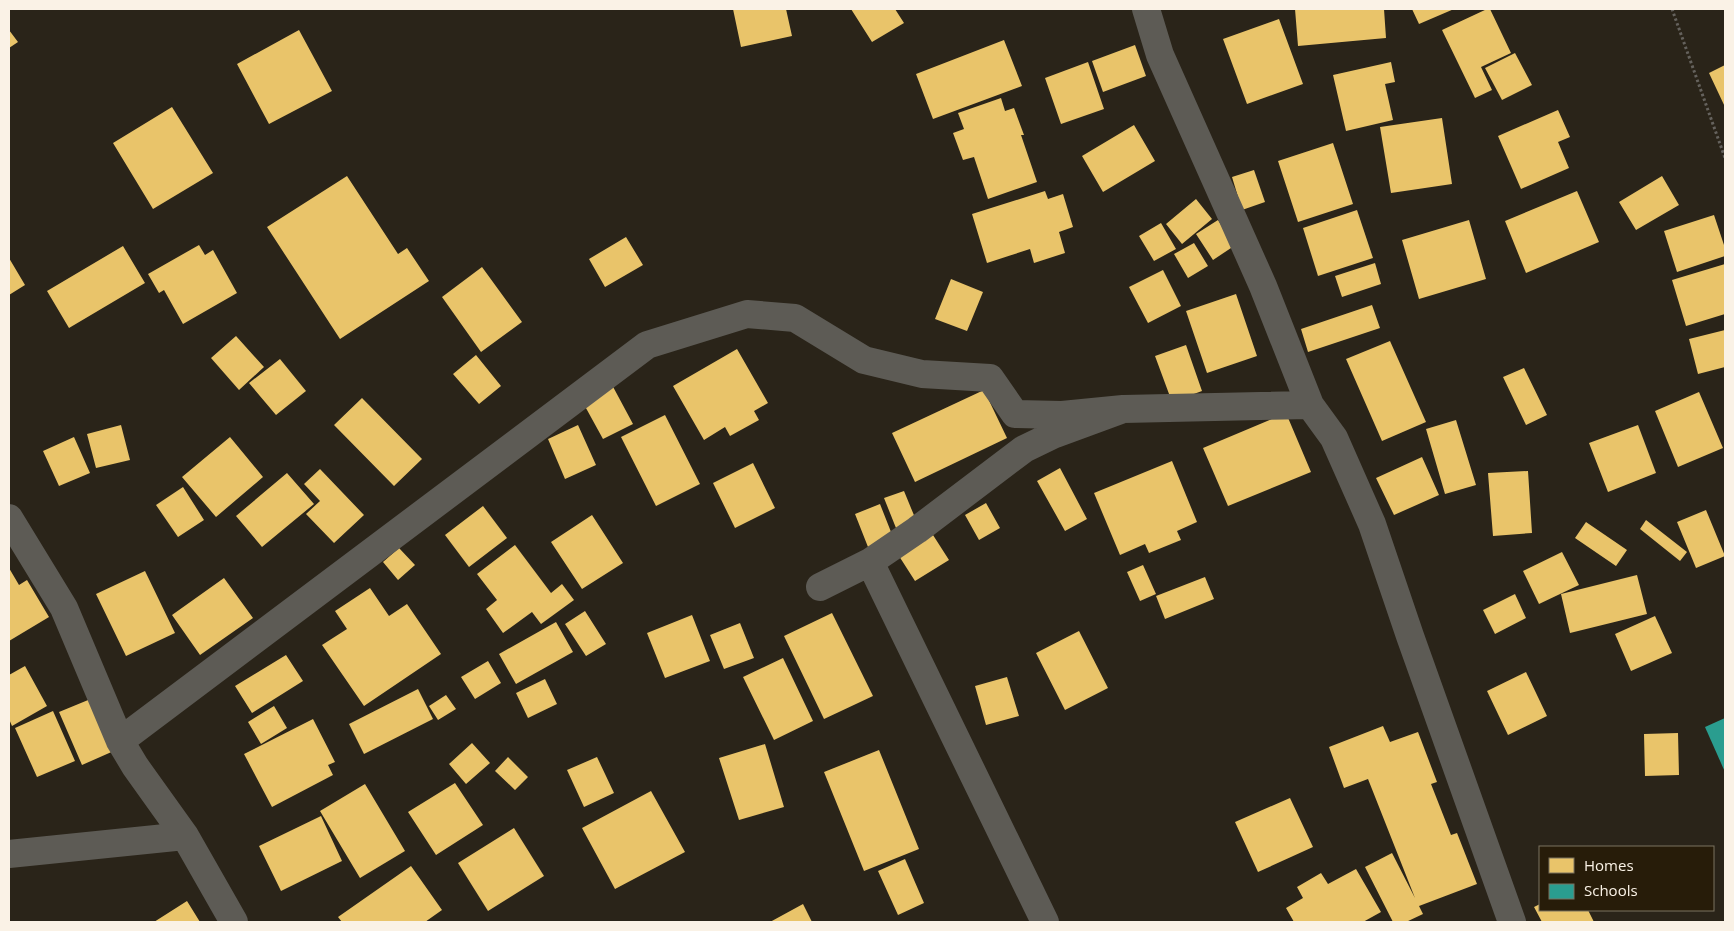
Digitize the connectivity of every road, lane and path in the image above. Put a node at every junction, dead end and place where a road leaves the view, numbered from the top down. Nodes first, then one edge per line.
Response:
1 (1146, 9) edge
2 (1672, 9) edge
3 (1725, 158) edge
4 (1310, 405) junction
5 (1123, 409) junction
6 (9, 518) edge
7 (870, 562) junction
8 (820, 587) dead end
9 (120, 741) junction
10 (185, 836) junction
11 (9, 854) edge
12 (234, 922) edge
13 (1046, 922) edge
14 (1512, 922) edge

1 - 4 street
2 - 3 path
4 - 5 street
4 - 14 street
5 - 7 street
5 - 9 street
6 - 9 street
7 - 8 street
7 - 13 street
9 - 10 street
10 - 11 street
10 - 12 street

